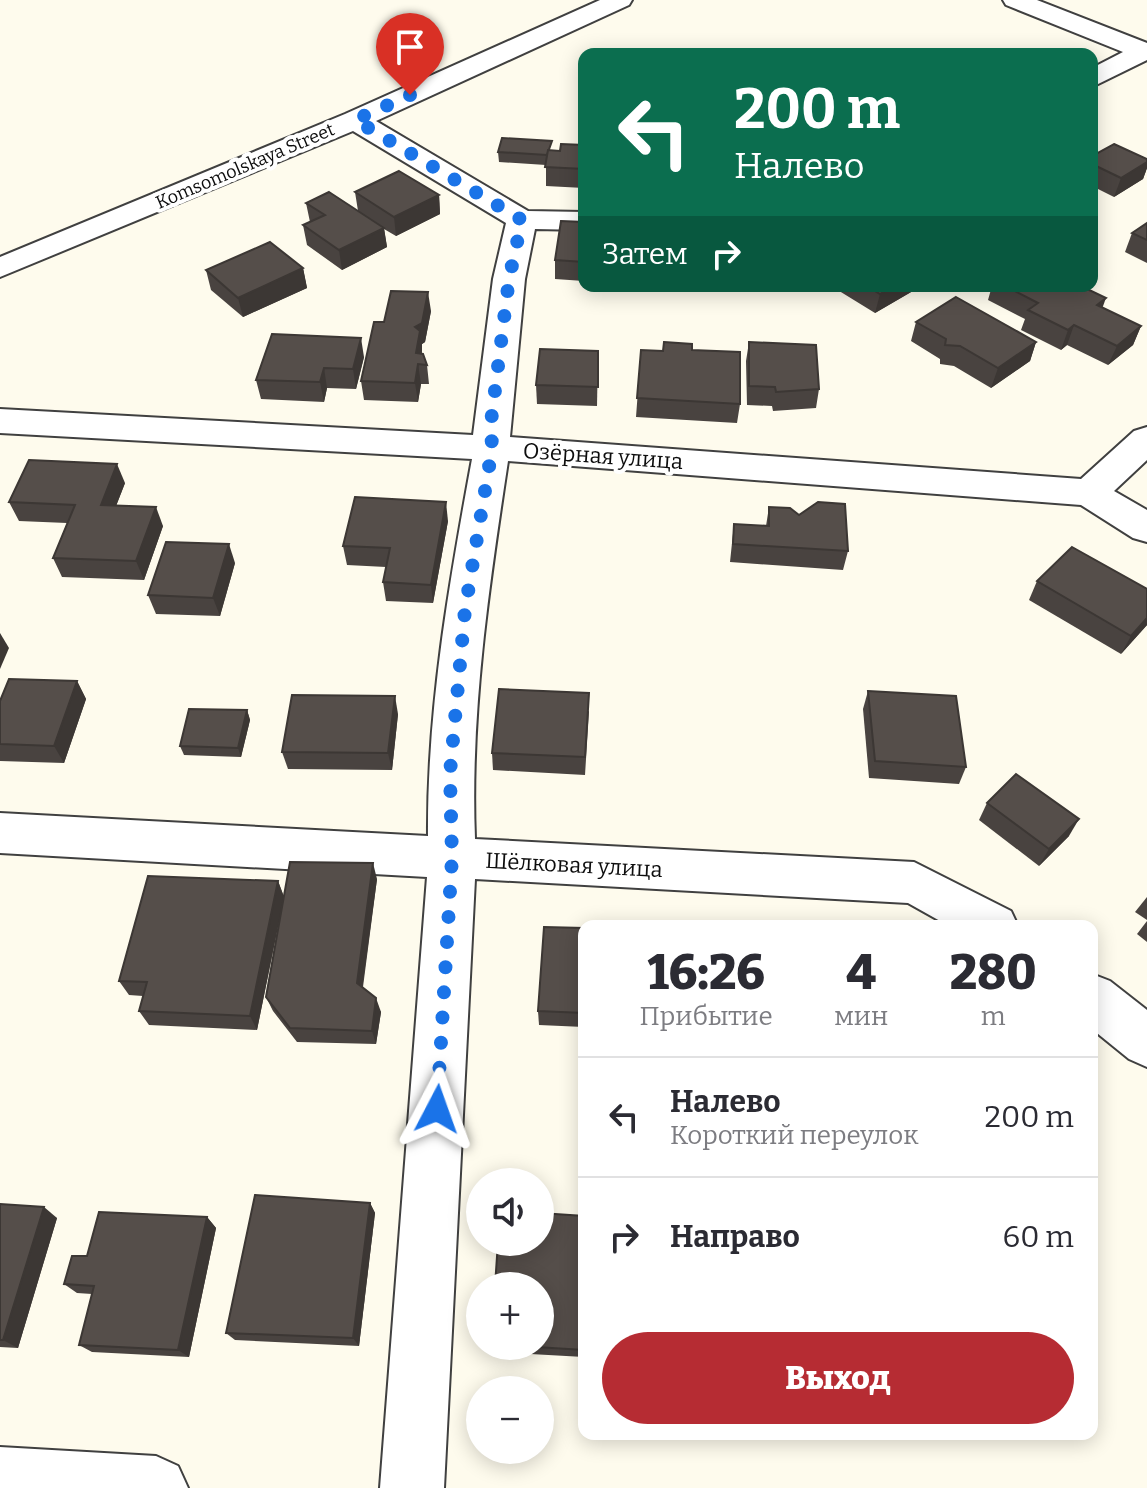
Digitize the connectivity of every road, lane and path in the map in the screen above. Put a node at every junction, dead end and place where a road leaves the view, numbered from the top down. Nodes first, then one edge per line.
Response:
1 (620, 0) edge
2 (1015, 0) edge
3 (1146, 51) edge
4 (1098, 76) edge
5 (355, 120) junction
6 (522, 220) junction
7 (578, 221) edge
8 (0, 268) edge
9 (0, 421) edge
10 (1147, 439) edge
11 (492, 449) junction
12 (1089, 493) junction
13 (1147, 528) edge
14 (0, 833) edge
15 (452, 858) junction
16 (983, 920) edge
17 (1098, 1003) edge
18 (1147, 1042) edge
19 (0, 1479) edge
20 (156, 1488) edge
21 (412, 1488) edge

1 - 5 street, Komsomolskaya Street
2 - 3 street
3 - 4 street
5 - 6 street
5 - 8 street, Komsomolskaya Street
6 - 7 street
6 - 11 street
9 - 11 street, Озёрная улица
10 - 12 street
11 - 12 street, Озёрная улица
11 - 15 street
12 - 13 street, Озёрная улица
14 - 15 street, Шёлковая улица
15 - 16 street, Шёлковая улица
15 - 21 street
17 - 18 street
19 - 20 street

